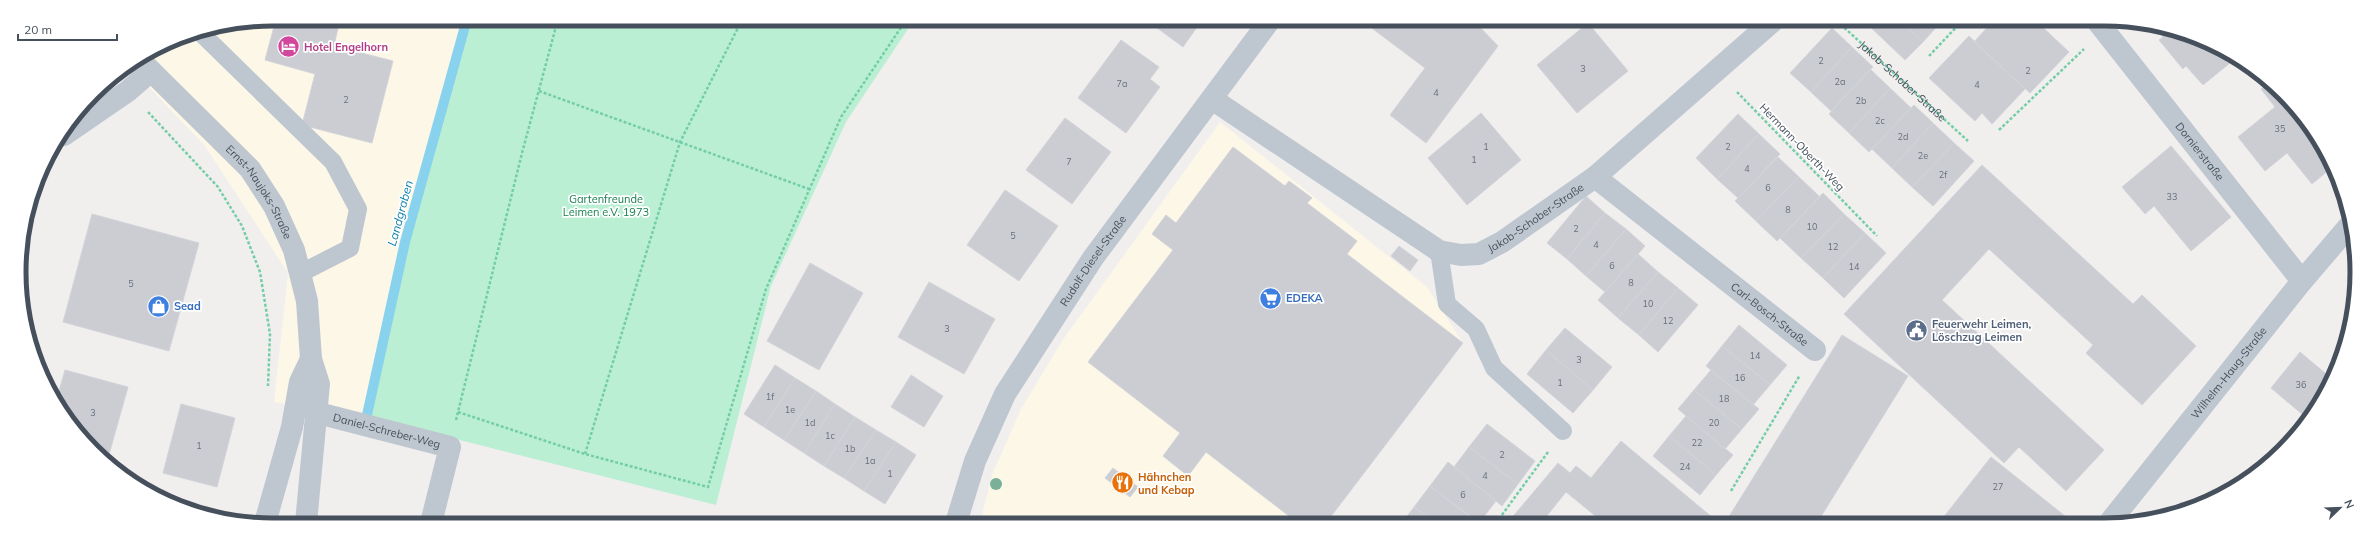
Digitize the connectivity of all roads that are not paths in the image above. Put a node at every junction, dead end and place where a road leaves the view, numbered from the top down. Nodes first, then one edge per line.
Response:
1 (1266, 26) edge
2 (1767, 26) edge
3 (2102, 26) edge
4 (204, 35) edge
5 (146, 65) edge
6 (1212, 99) junction
7 (70, 131) edge
8 (1595, 177) junction
9 (2346, 230) edge
10 (1439, 250) junction
11 (301, 273) junction
12 (2302, 281) junction
13 (1815, 350) road end
14 (311, 359) junction
15 (318, 413) junction
16 (1564, 431) road end
17 (2113, 517) edge
18 (267, 518) edge
19 (306, 518) edge
20 (432, 518) edge
21 (958, 518) edge

1 - 6 street, Rudolf-Diesel-Straße
2 - 8 street, Jakob-Schober-Straße
3 - 12 street, Dornierstraße
4 - 11 lane
5 - 7 street
5 - 11 street, Ernst-Naujoks-Straße
6 - 10 street, Jakob-Schober-Straße
6 - 21 street, Rudolf-Diesel-Straße
8 - 10 street, Jakob-Schober-Straße
8 - 13 street, Carl-Bosch-Straße
9 - 12 street, Wilhelm-Haug-Straße
10 - 16 lane
11 - 14 street, Ernst-Naujoks-Straße
12 - 17 street, Wilhelm-Haug-Straße
14 - 15 street, Ernst-Naujoks-Straße
14 - 18 street, Ernst-Naujoks-Straße
15 - 19 street, Ernst-Naujoks-Straße
15 - 20 street, Daniel-Schreber-Weg

